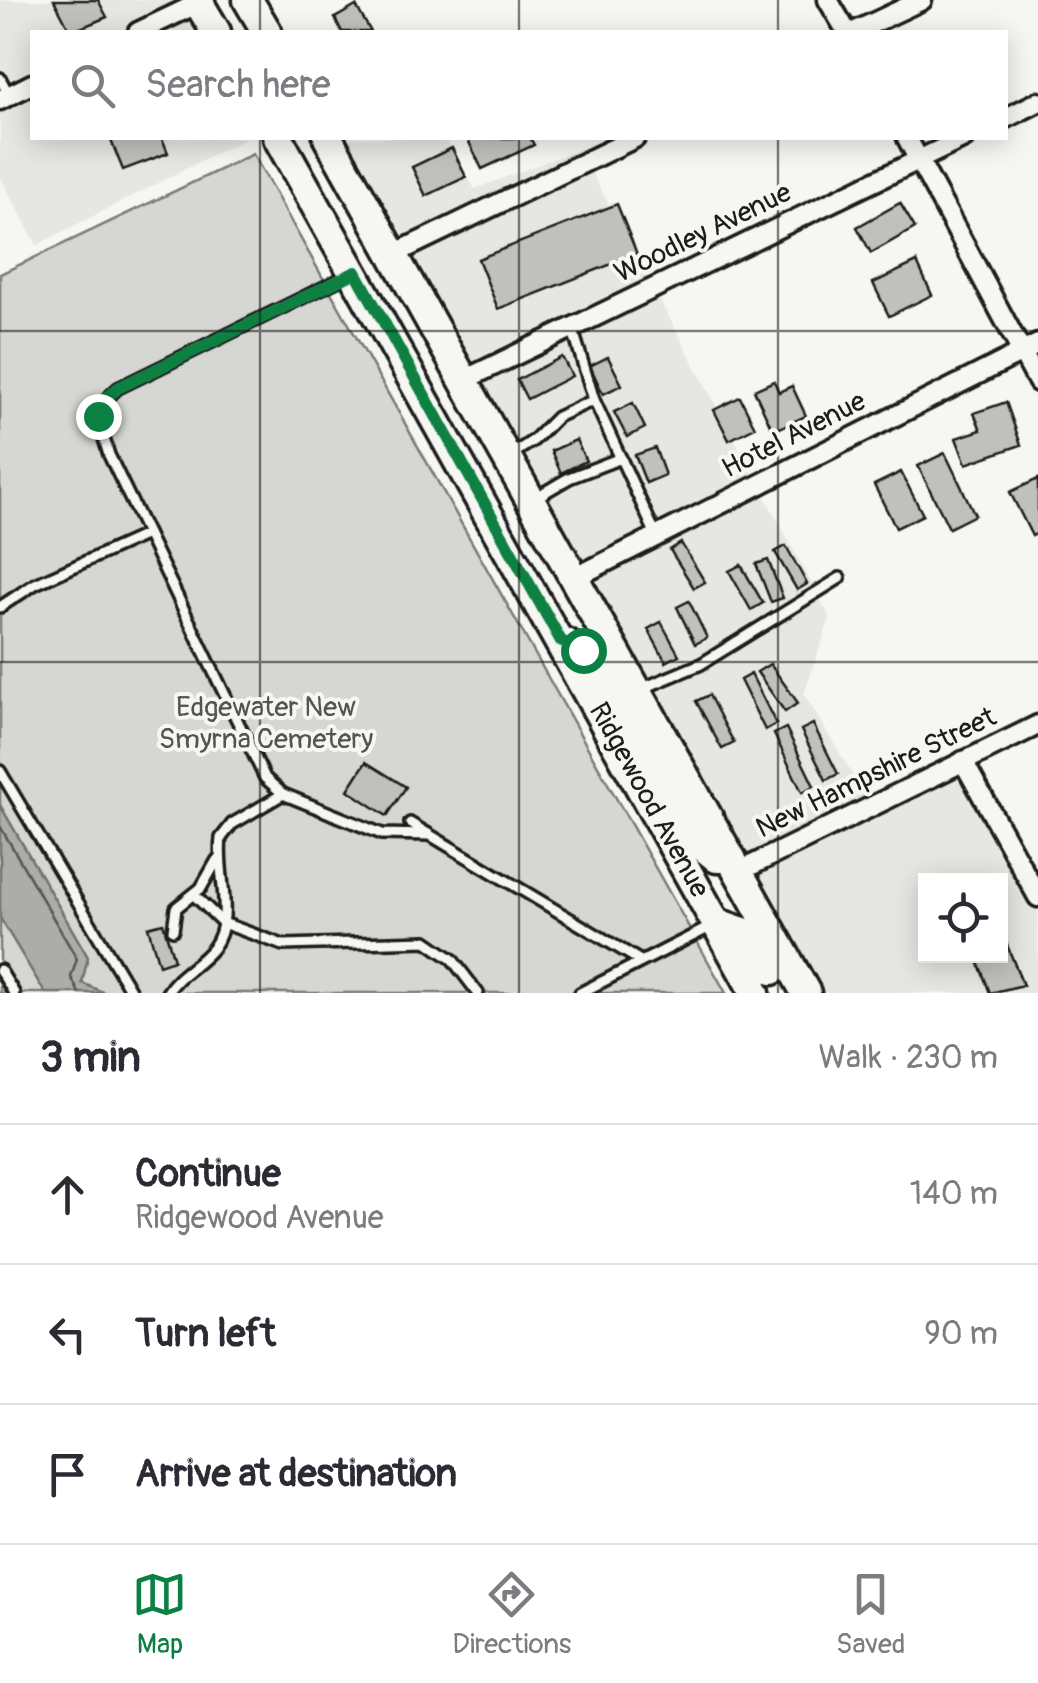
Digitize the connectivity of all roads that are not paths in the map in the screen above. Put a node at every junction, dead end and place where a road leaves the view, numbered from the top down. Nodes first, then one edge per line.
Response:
1 (248, 0) edge
2 (828, 0) edge
3 (922, 0) edge
4 (200, 1) edge
5 (142, 30) edge
6 (215, 30) edge
7 (266, 30) edge
8 (849, 30) edge
9 (854, 30) edge
10 (30, 84) edge
11 (3, 91) edge
12 (1038, 102) edge
13 (1008, 117) edge
14 (279, 140) edge
15 (329, 140) edge
16 (632, 140) edge
17 (908, 140) edge
18 (960, 140) edge
19 (920, 159) junction
20 (396, 253) junction
21 (356, 272) junction
22 (572, 327) junction
23 (1030, 348) edge
24 (466, 379) junction
25 (1038, 382) edge
26 (594, 400) junction
27 (508, 456) junction
28 (621, 458) junction
29 (533, 500) junction
30 (147, 534) junction
31 (656, 535) junction
32 (576, 576) junction
33 (840, 578) dead end
34 (0, 607) edge
35 (561, 641) junction
36 (638, 690) junction
37 (1038, 724) edge
38 (964, 761) junction
39 (0, 771) edge
40 (283, 794) junction
41 (410, 823) dead end
42 (428, 835) junction
43 (218, 859) junction
44 (735, 865) junction
45 (194, 895) junction
46 (1038, 898) edge
47 (223, 923) junction
48 (717, 923) junction
49 (173, 930) dead end
50 (639, 960) junction
51 (0, 970) edge
52 (14, 993) edge
53 (132, 993) edge
54 (166, 993) edge
55 (478, 993) edge
56 (580, 993) edge
57 (755, 993) edge
58 (785, 993) edge
59 (806, 993) edge

1 - 7 main road
2 - 8 street
3 - 9 street
4 - 5 street
4 - 6 main road
10 - 11 street
12 - 13 street
14 - 21 main road, Ridgewood Avenue
15 - 20 main road, Ridgewood Avenue
16 - 20 street
17 - 19 street
18 - 19 street, Woodley Avenue
19 - 22 street, Woodley Avenue
19 - 23 street
20 - 24 main road, Ridgewood Avenue
21 - 30 lane
21 - 35 main road, Ridgewood Avenue
22 - 24 street, Woodley Avenue
22 - 26 lane
23 - 25 street
23 - 31 street, Hotel Avenue
24 - 27 main road, Ridgewood Avenue
26 - 27 lane
26 - 28 lane
27 - 29 main road, Ridgewood Avenue
28 - 29 lane
28 - 31 lane
29 - 32 main road, Ridgewood Avenue
30 - 34 lane
30 - 40 lane
31 - 32 street, Hotel Avenue
32 - 36 main road, Ridgewood Avenue
33 - 36 lane
35 - 44 main road
35 - 48 main road, Ridgewood Avenue
36 - 44 main road, Ridgewood Avenue
37 - 38 street, New Hampshire Street
38 - 44 street, New Hampshire Street
38 - 46 street
39 - 53 lane
40 - 42 lane
40 - 43 lane
41 - 42 lane
42 - 50 lane
43 - 45 lane
43 - 47 lane
44 - 59 main road, Ridgewood Avenue
45 - 47 lane
45 - 49 lane
47 - 54 lane
47 - 55 lane
48 - 50 lane
48 - 57 main road, Ridgewood Avenue
48 - 58 main road
50 - 56 lane
51 - 52 lane

